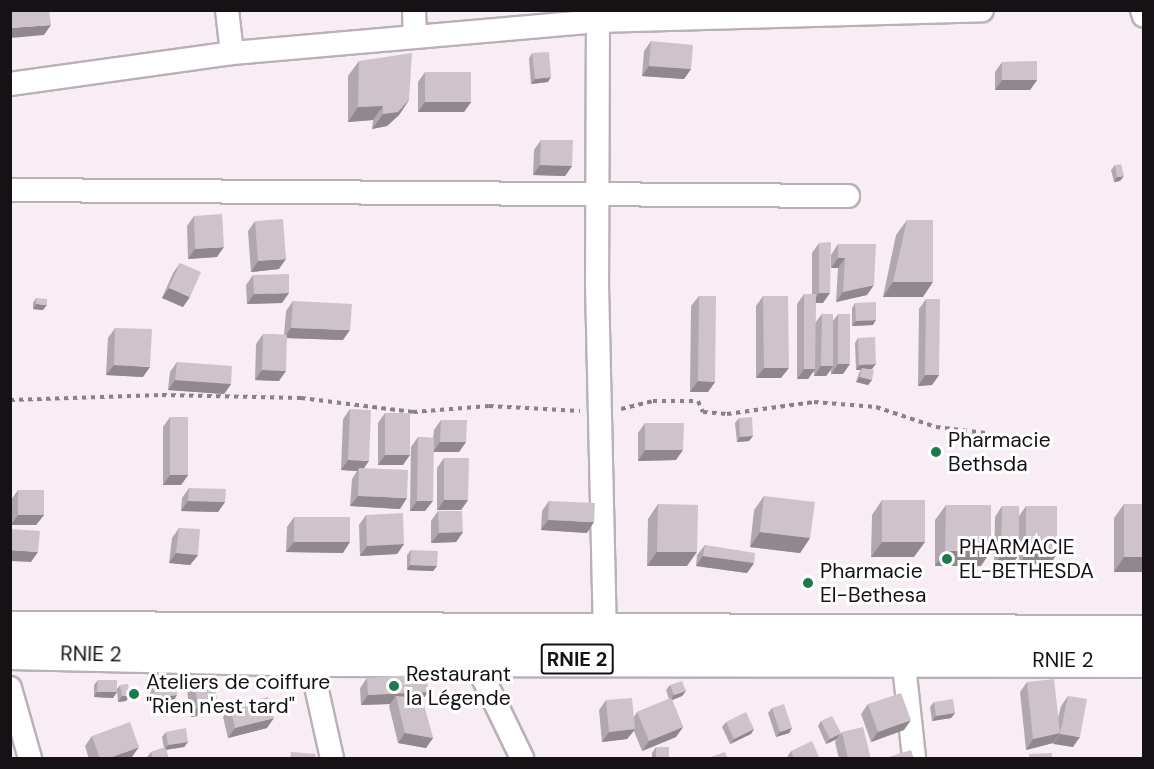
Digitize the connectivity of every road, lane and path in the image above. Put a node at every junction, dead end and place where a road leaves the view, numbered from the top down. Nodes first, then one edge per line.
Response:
1 (227, 10) edge
2 (414, 10) edge
3 (982, 10) edge
4 (1142, 10) edge
5 (599, 16) edge
6 (1143, 16) edge
7 (415, 37) junction
8 (232, 52) junction
9 (10, 84) edge
10 (10, 190) edge
11 (598, 192) junction
12 (848, 196) dead end
13 (10, 400) edge
14 (600, 411) junction
15 (986, 433) dead end
16 (10, 628) edge
17 (1143, 632) edge
18 (605, 633) junction
19 (903, 646) junction
20 (10, 652) edge
21 (310, 659) junction
22 (474, 659) junction
23 (1143, 660) edge
24 (10, 688) edge
25 (30, 759) edge
26 (332, 759) edge
27 (522, 759) edge
28 (914, 759) edge

1 - 8 street
2 - 7 street
3 - 5 street
4 - 6 street
5 - 7 street
5 - 11 street
7 - 8 street
8 - 9 street
10 - 11 street
11 - 12 street
11 - 14 street
13 - 14 path
14 - 15 path
14 - 18 street
16 - 18 highway, RNIE 2 / RNIE 2
17 - 19 highway, RNIE 2 / RNIE 2
18 - 19 highway, RNIE 2 / RNIE 2
19 - 22 highway, RNIE 2 / RNIE 2
19 - 23 highway, RNIE 2 / RNIE 2
19 - 28 street
20 - 21 highway, RNIE 2 / RNIE 2
21 - 22 highway, RNIE 2 / RNIE 2
21 - 26 street
22 - 27 street
24 - 25 street

